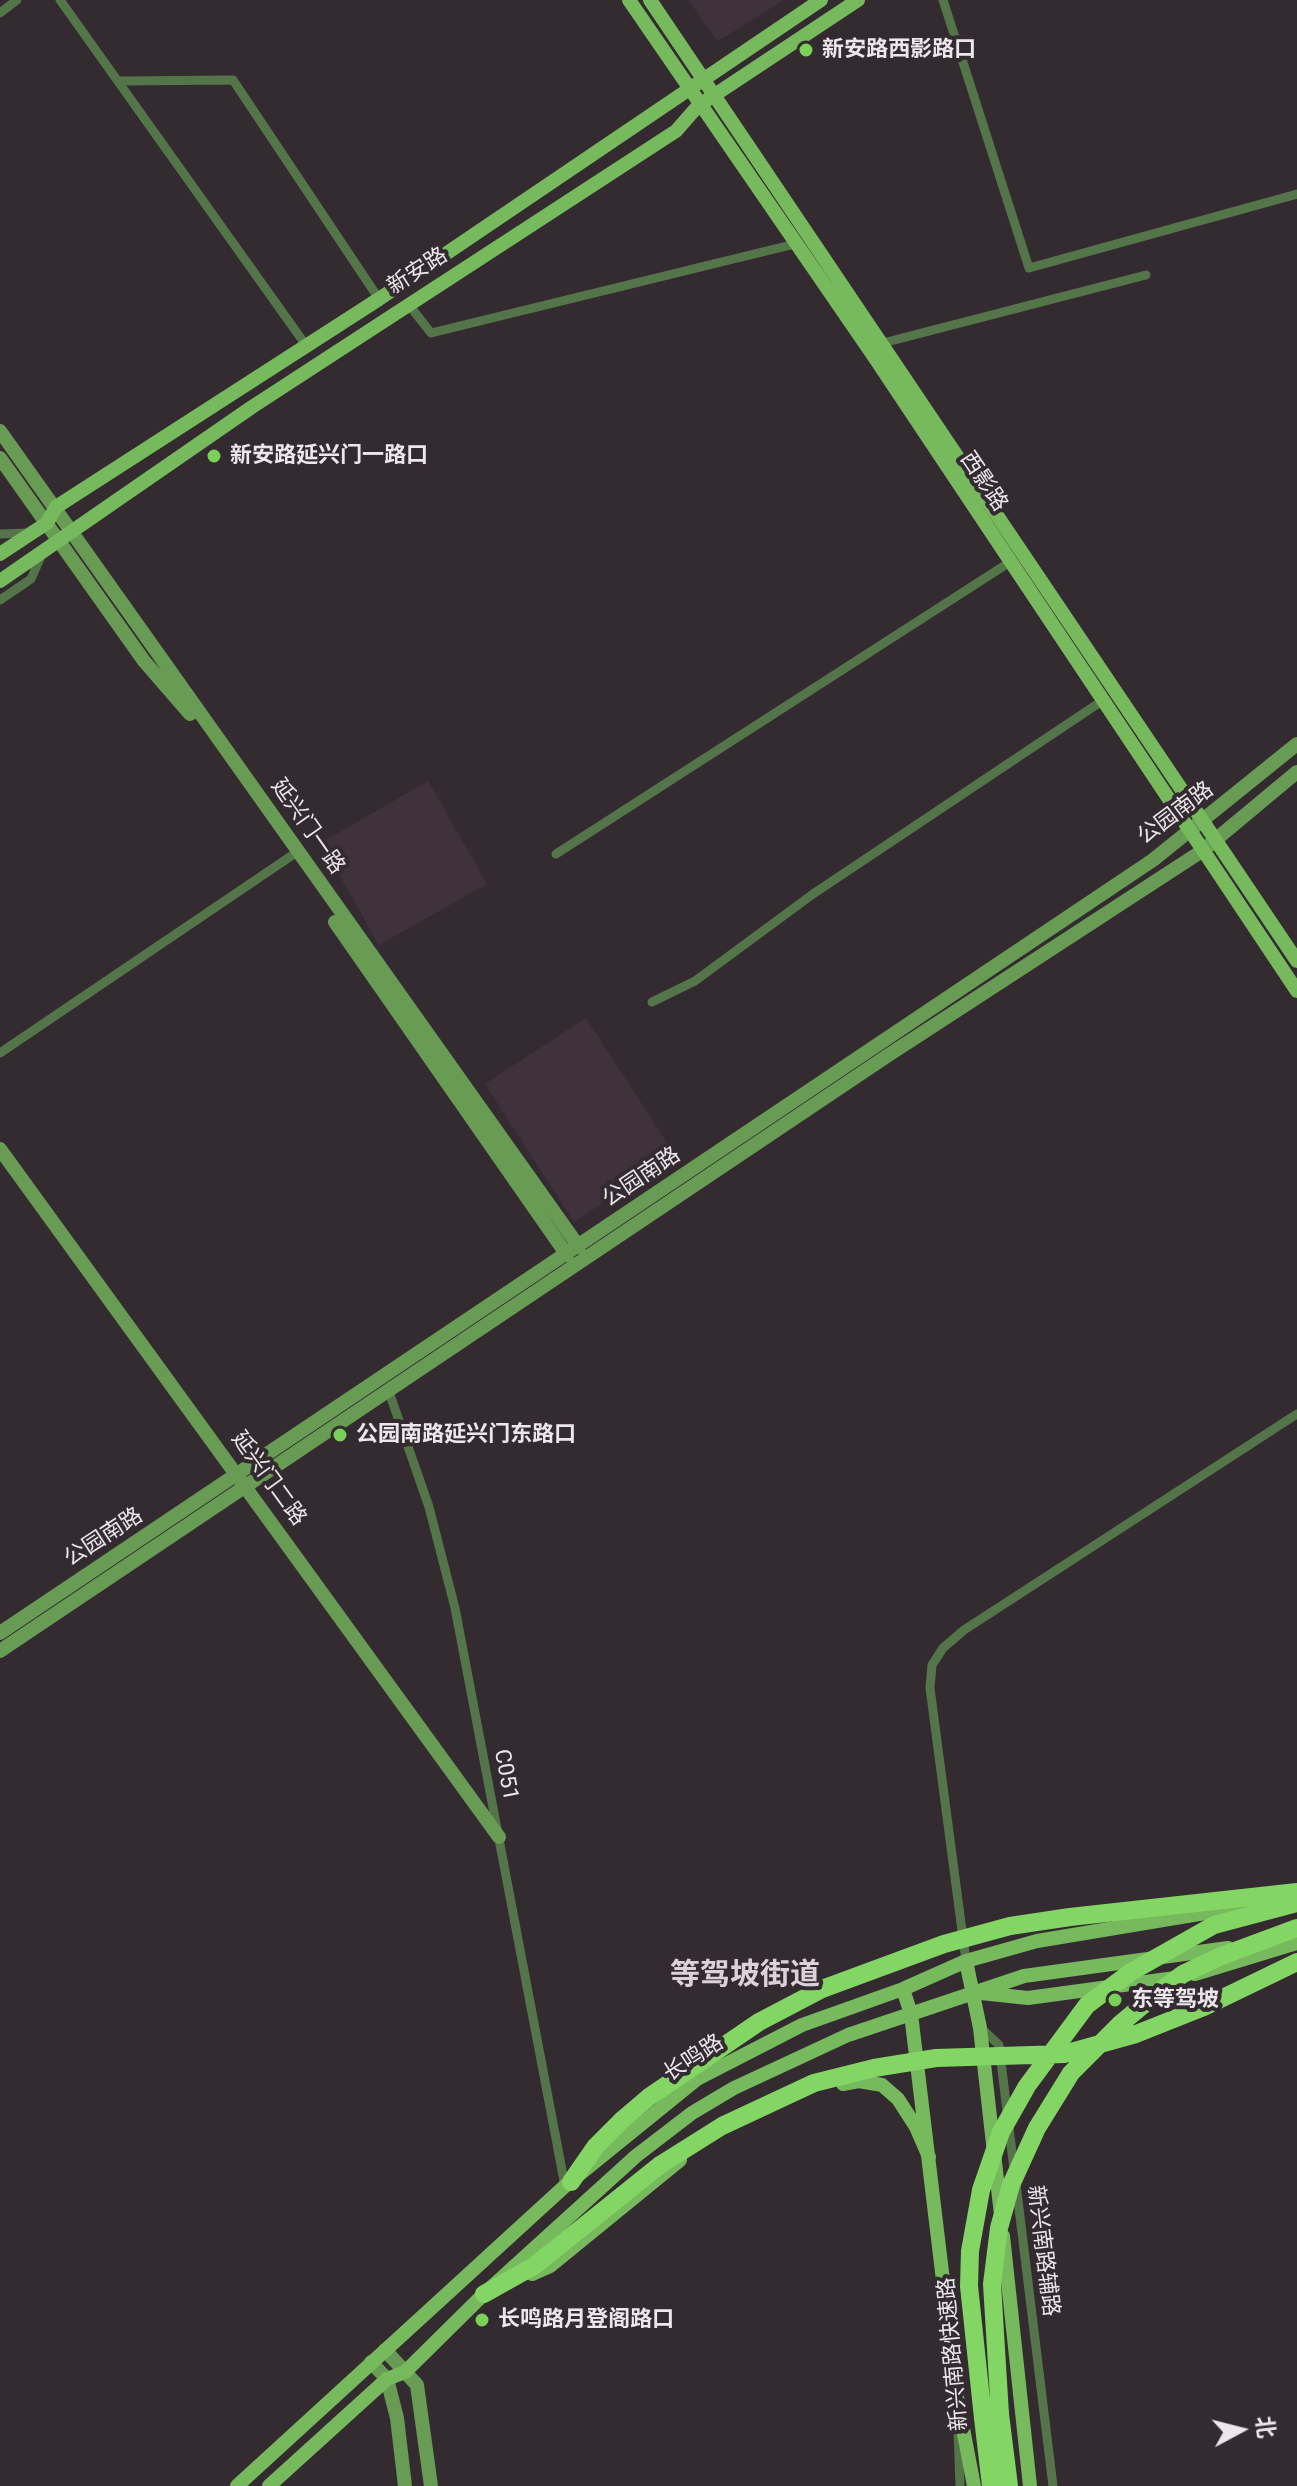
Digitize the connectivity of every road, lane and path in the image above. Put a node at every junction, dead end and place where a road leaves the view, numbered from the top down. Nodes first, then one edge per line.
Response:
1 (17, 0) edge
2 (60, 0) edge
3 (629, 0) edge
4 (650, 0) edge
5 (821, 0) edge
6 (858, 0) edge
7 (943, 0) edge
8 (0, 13) edge
9 (701, 79) junction
10 (120, 81) junction
11 (688, 88) junction
12 (712, 97) junction
13 (698, 106) junction
14 (1297, 194) edge
15 (795, 244) junction
16 (1146, 275) dead end
17 (379, 299) junction
18 (409, 305) junction
19 (305, 344) junction
20 (879, 344) junction
21 (0, 431) edge
22 (0, 458) edge
23 (56, 507) junction
24 (47, 523) junction
25 (73, 532) junction
26 (32, 533) junction
27 (0, 534) edge
28 (59, 542) junction
29 (42, 552) junction
30 (0, 554) edge
31 (1010, 562) junction
32 (0, 581) edge
33 (0, 600) edge
34 (1102, 701) junction
35 (1297, 744) edge
36 (1297, 772) edge
37 (1203, 823) junction
38 (1190, 833) junction
39 (1216, 841) junction
40 (1202, 851) junction
41 (556, 854) dead end
42 (294, 855) junction
43 (1297, 961) edge
44 (1297, 991) edge
45 (652, 1002) dead end
46 (0, 1053) edge
47 (0, 1149) edge
48 (573, 1251) junction
49 (386, 1384) junction
50 (1297, 1414) edge
51 (243, 1482) junction
52 (0, 1633) edge
53 (0, 1651) edge
54 (499, 1837) junction
55 (1297, 1894) edge
56 (1297, 1903) edge
57 (1297, 1928) edge
58 (1297, 1937) edge
59 (1297, 1943) edge
60 (966, 1961) junction
61 (1297, 1962) edge
62 (903, 1989) junction
63 (973, 1993) junction
64 (911, 2014) junction
65 (980, 2028) junction
66 (929, 2157) junction
67 (568, 2184) junction
68 (484, 2294) junction
69 (1014, 2339) junction
70 (385, 2350) junction
71 (371, 2362) junction
72 (405, 2372) junction
73 (387, 2379) junction
74 (957, 2397) junction
75 (991, 2416) junction
76 (237, 2486) edge
77 (269, 2486) edge
78 (405, 2486) edge
79 (431, 2486) edge
80 (960, 2486) edge
81 (974, 2486) edge
82 (991, 2486) edge
83 (1009, 2486) edge
84 (1030, 2486) edge
85 (1040, 2486) edge
86 (1053, 2486) edge

1 - 8 street
2 - 10 street
3 - 11 main road, 西影路
4 - 9 main road, 西影路
5 - 9 main road, 新安路
6 - 12 main road, 新安路
7 - 14 street
9 - 11 main road, 新安路
9 - 12 main road, 西影路
10 - 17 street
10 - 19 street
11 - 13 main road, 西影路
11 - 17 main road, 新安路
12 - 13 main road, 新安路
12 - 20 main road, 西影路
13 - 15 main road, 西影路
13 - 18 main road, 新安路
15 - 18 street
15 - 31 main road, 西影路
16 - 20 street
17 - 19 main road, 新安路
18 - 25 main road, 新安路
19 - 23 main road, 新安路
20 - 37 main road, 西影路
21 - 23 main road, 延兴门一路
22 - 24 main road, 延兴门一路
23 - 24 main road, 新安路
23 - 25 main road, 延兴门一路
24 - 26 main road, 新安路
24 - 28 main road, 延兴门一路
25 - 28 main road, 新安路
25 - 42 main road, 延兴门一路
26 - 27 street
26 - 30 main road, 新安路
28 - 29 main road, 新安路
28 - 42 main road, 延兴门一路
29 - 32 main road, 新安路
29 - 33 street
31 - 34 main road, 西影路
31 - 41 street
34 - 38 main road, 西影路
34 - 45 street
35 - 37 main road, 公园南路
36 - 39 main road, 公园南路
37 - 38 main road, 公园南路
37 - 39 main road, 西影路
38 - 40 main road, 西影路
38 - 48 main road, 公园南路
39 - 40 main road, 公园南路
39 - 43 main road, 西影路
40 - 44 main road, 西影路
40 - 49 main road, 公园南路
42 - 46 street
42 - 48 main road, 延兴门一路
47 - 51 main road, 延兴门二路
48 - 49 main road, 公园南路
49 - 51 main road, 公园南路
49 - 54 street, C051
50 - 60 street
51 - 52 main road, 公园南路
51 - 53 main road, 公园南路
51 - 54 main road, 延兴门二路
54 - 67 street, C051
55 - 60 main road, 长鸣路
55 - 67 highway, bridge
56 - 75 highway, 新兴南路快速路, bridge
57 - 75 highway, 新兴南路快速路, bridge
58 - 63 main road, 长鸣路
59 - 63 main road
60 - 62 main road, 长鸣路
60 - 63 main road
61 - 68 highway, bridge
62 - 64 main road
62 - 67 main road, 长鸣路
63 - 64 main road, 长鸣路
63 - 65 main road
64 - 66 main road
64 - 68 main road, 长鸣路
65 - 69 main road
65 - 86 street, 新兴南路辅路
66 - 68 main road
66 - 74 main road
67 - 70 main road, 长鸣路
68 - 72 main road, 长鸣路
69 - 84 main road
69 - 85 main road
70 - 71 main road, 长鸣路
70 - 72 main road
71 - 73 main road
71 - 76 main road, 长鸣路
72 - 73 main road, 长鸣路
72 - 79 main road
73 - 77 main road, 长鸣路
73 - 78 main road
74 - 80 street
74 - 81 main road
75 - 82 highway, 新兴南路快速路
75 - 83 highway, 新兴南路快速路

